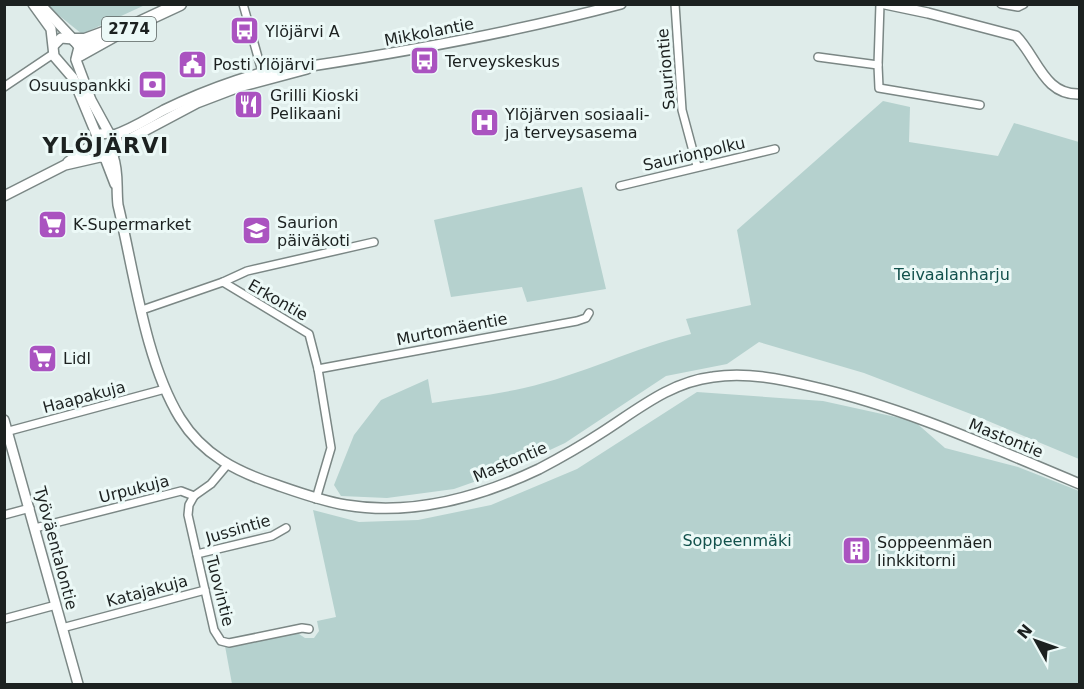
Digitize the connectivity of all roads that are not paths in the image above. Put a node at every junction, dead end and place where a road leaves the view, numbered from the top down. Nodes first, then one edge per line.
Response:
1 (33, 4) edge
2 (40, 4) edge
3 (165, 4) edge
4 (180, 4) edge
5 (243, 4) edge
6 (621, 4) edge
7 (675, 4) edge
8 (880, 4) edge
9 (885, 4) edge
10 (1001, 4) edge
11 (1024, 4) edge
12 (930, 9) edge
13 (74, 40) junction
14 (54, 49) junction
15 (819, 57) dead end
16 (77, 58) junction
17 (62, 63) junction
18 (878, 65) junction
19 (264, 77) junction
20 (4, 87) edge
21 (1080, 94) edge
22 (980, 105) dead end
23 (112, 134) junction
24 (95, 140) junction
25 (776, 149) dead end
26 (109, 155) junction
27 (65, 165) junction
28 (697, 166) junction
29 (620, 186) dead end
30 (4, 196) edge
31 (374, 242) dead end
32 (223, 282) junction
33 (142, 310) junction
34 (589, 314) dead end
35 (318, 369) junction
36 (165, 388) junction
37 (4, 420) edge
38 (9, 431) junction
39 (227, 465) junction
40 (1080, 484) edge
41 (194, 496) junction
42 (316, 499) junction
43 (30, 508) junction
44 (4, 515) edge
45 (35, 528) junction
46 (286, 528) dead end
47 (197, 554) junction
48 (205, 590) junction
49 (56, 605) junction
50 (4, 619) edge
51 (62, 628) junction
52 (309, 629) dead end
53 (78, 684) edge

1 - 14 main road
2 - 13 main road
3 - 13 highway, 2774
4 - 16 highway, 2774
5 - 19 street
6 - 19 main road, Mikkolantie
7 - 28 street, Sauriontie
8 - 18 street
9 - 12 main road
10 - 11 street
12 - 21 main road
13 - 14 main road
13 - 16 main road
14 - 17 main road
14 - 20 street
15 - 18 street
16 - 17 main road
16 - 23 main road
17 - 24 main road
18 - 22 street
19 - 23 main road, Mikkolantie
19 - 26 main road, Mikkolantie
23 - 24 main road
23 - 26 main road
24 - 26 main road
24 - 27 main road
25 - 28 street, Saurionpolku
26 - 27 main road
26 - 33 main road, Mastontie
27 - 30 main road
28 - 29 street, Saurionpolku
31 - 32 street
32 - 33 street, Erkontie
32 - 35 street, Erkontie
33 - 36 main road, Mastontie
34 - 35 street, Murtomäentie
35 - 42 street, Erkontie
36 - 38 street, Haapakuja
36 - 39 main road, Mastontie
37 - 38 main road, Työväentalontie
38 - 43 main road, Työväentalontie
39 - 41 street, Urpukuja
39 - 42 main road, Mastontie
40 - 42 main road, Mastontie
41 - 45 street, Urpukuja
41 - 47 street, Tuovintie
43 - 44 street
43 - 45 main road, Työväentalontie
45 - 49 main road, Työväentalontie
46 - 47 street, Jussintie
47 - 48 street, Tuovintie
48 - 51 street, Katajakuja
48 - 52 street, Tuovintie
49 - 50 street
49 - 51 main road, Työväentalontie
51 - 53 main road, Työväentalontie

